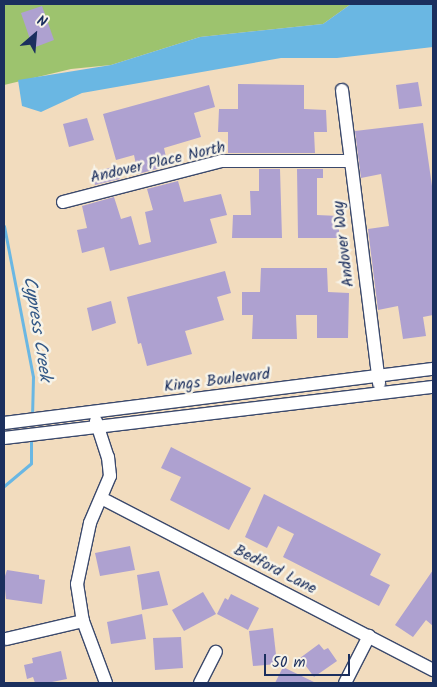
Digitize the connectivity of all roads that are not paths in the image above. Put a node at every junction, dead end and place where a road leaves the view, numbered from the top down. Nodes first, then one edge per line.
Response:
1 (342, 90) dead end
2 (350, 161) junction
3 (63, 202) dead end
4 (433, 369) edge
5 (377, 377) junction
6 (433, 386) edge
7 (380, 394) junction
8 (93, 413) junction
9 (72, 422) junction
10 (9, 423) edge
11 (98, 426) junction
12 (9, 437) edge
13 (102, 499) junction
14 (83, 621) junction
15 (369, 636) junction
16 (6, 639) dead end
17 (216, 652) dead end
18 (433, 670) edge
19 (106, 683) edge
20 (200, 683) edge
21 (345, 683) edge

1 - 2 street, Andover Way
2 - 3 street, Andover Place North
2 - 5 street, Andover Way
4 - 5 street, Kings Boulevard
5 - 7 street, Andover Way
5 - 8 street, Kings Boulevard
6 - 7 street, Kings Boulevard
7 - 11 street, Kings Boulevard
8 - 9 street, Kings Boulevard
8 - 11 street
9 - 10 street, Kings Boulevard
9 - 11 street, Kings Boulevard
9 - 12 street, Kings Boulevard
11 - 13 street
13 - 14 street
13 - 15 street, Bedford Lane
14 - 16 street
14 - 19 street
15 - 18 street, Bedford Lane
15 - 21 street
17 - 20 street

